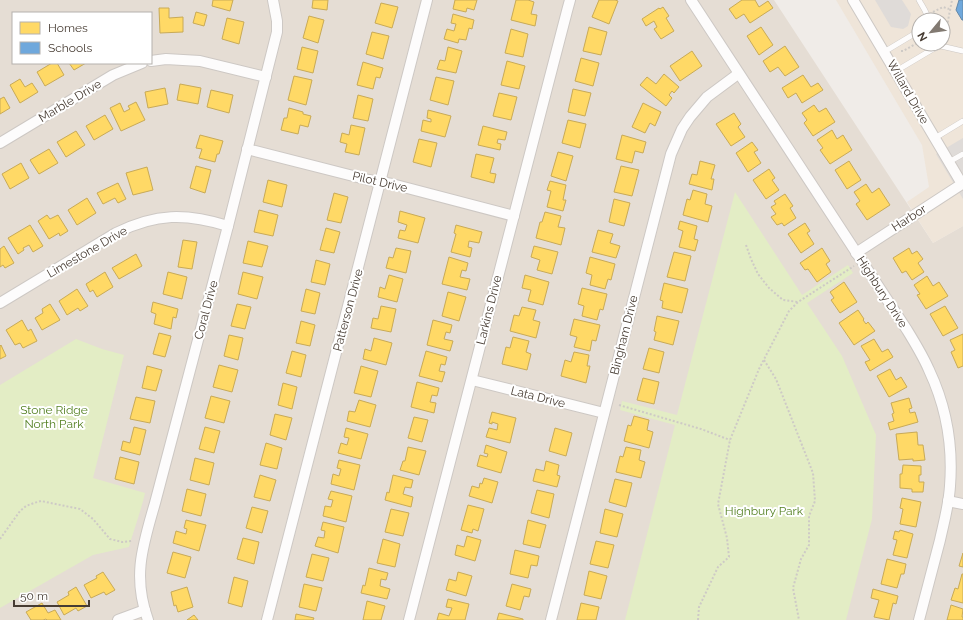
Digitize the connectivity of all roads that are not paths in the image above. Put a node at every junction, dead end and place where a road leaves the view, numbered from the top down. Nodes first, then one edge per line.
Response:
1 (273, 0) edge
2 (427, 0) edge
3 (570, 0) edge
4 (690, 0) edge
5 (853, 0) edge
6 (919, 0) edge
7 (926, 12) edge
8 (911, 36) edge
9 (884, 52) junction
10 (963, 52) edge
11 (152, 61) edge
12 (140, 64) edge
13 (896, 71) junction
14 (738, 74) junction
15 (266, 77) junction
16 (963, 121) edge
17 (935, 138) junction
18 (0, 143) edge
19 (247, 149) junction
20 (963, 154) edge
21 (949, 162) junction
22 (381, 182) junction
23 (962, 184) edge
24 (514, 216) junction
25 (228, 226) junction
26 (856, 253) junction
27 (0, 303) edge
28 (472, 380) junction
29 (604, 414) junction
30 (948, 501) junction
31 (963, 504) edge
32 (145, 610) junction
33 (118, 620) edge
34 (148, 620) edge
35 (268, 620) edge
36 (409, 620) edge
37 (551, 620) edge
38 (919, 620) edge

1 - 15 street, Coral Drive
2 - 22 street, Patterson Drive
3 - 24 street, Larkins Drive
4 - 14 street, Highbury Drive
5 - 9 street, Willard Drive
6 - 7 lane
8 - 9 lane
9 - 13 street, Willard Drive
10 - 13 lane
11 - 15 street
12 - 18 street, Marble Drive
13 - 17 street, Willard Drive
14 - 26 street, Highbury Drive
14 - 29 street, Bingham Drive
15 - 19 street, Coral Drive
16 - 17 lane
17 - 21 street, Willard Drive
19 - 22 street, Pilot Drive
19 - 25 street, Coral Drive
20 - 21 lane
21 - 23 street, Willard Drive
22 - 24 street, Pilot Drive
22 - 35 street, Patterson Drive
23 - 26 street, Harbor
24 - 28 street, Larkins Drive
25 - 27 street, Limestone Drive
25 - 32 street, Coral Drive
26 - 30 street, Highbury Drive
28 - 29 street, Lata Drive
28 - 36 street, Larkins Drive
29 - 37 street, Bingham Drive
30 - 31 street
30 - 38 street, Highbury Drive
32 - 33 street
32 - 34 street, Coral Drive

